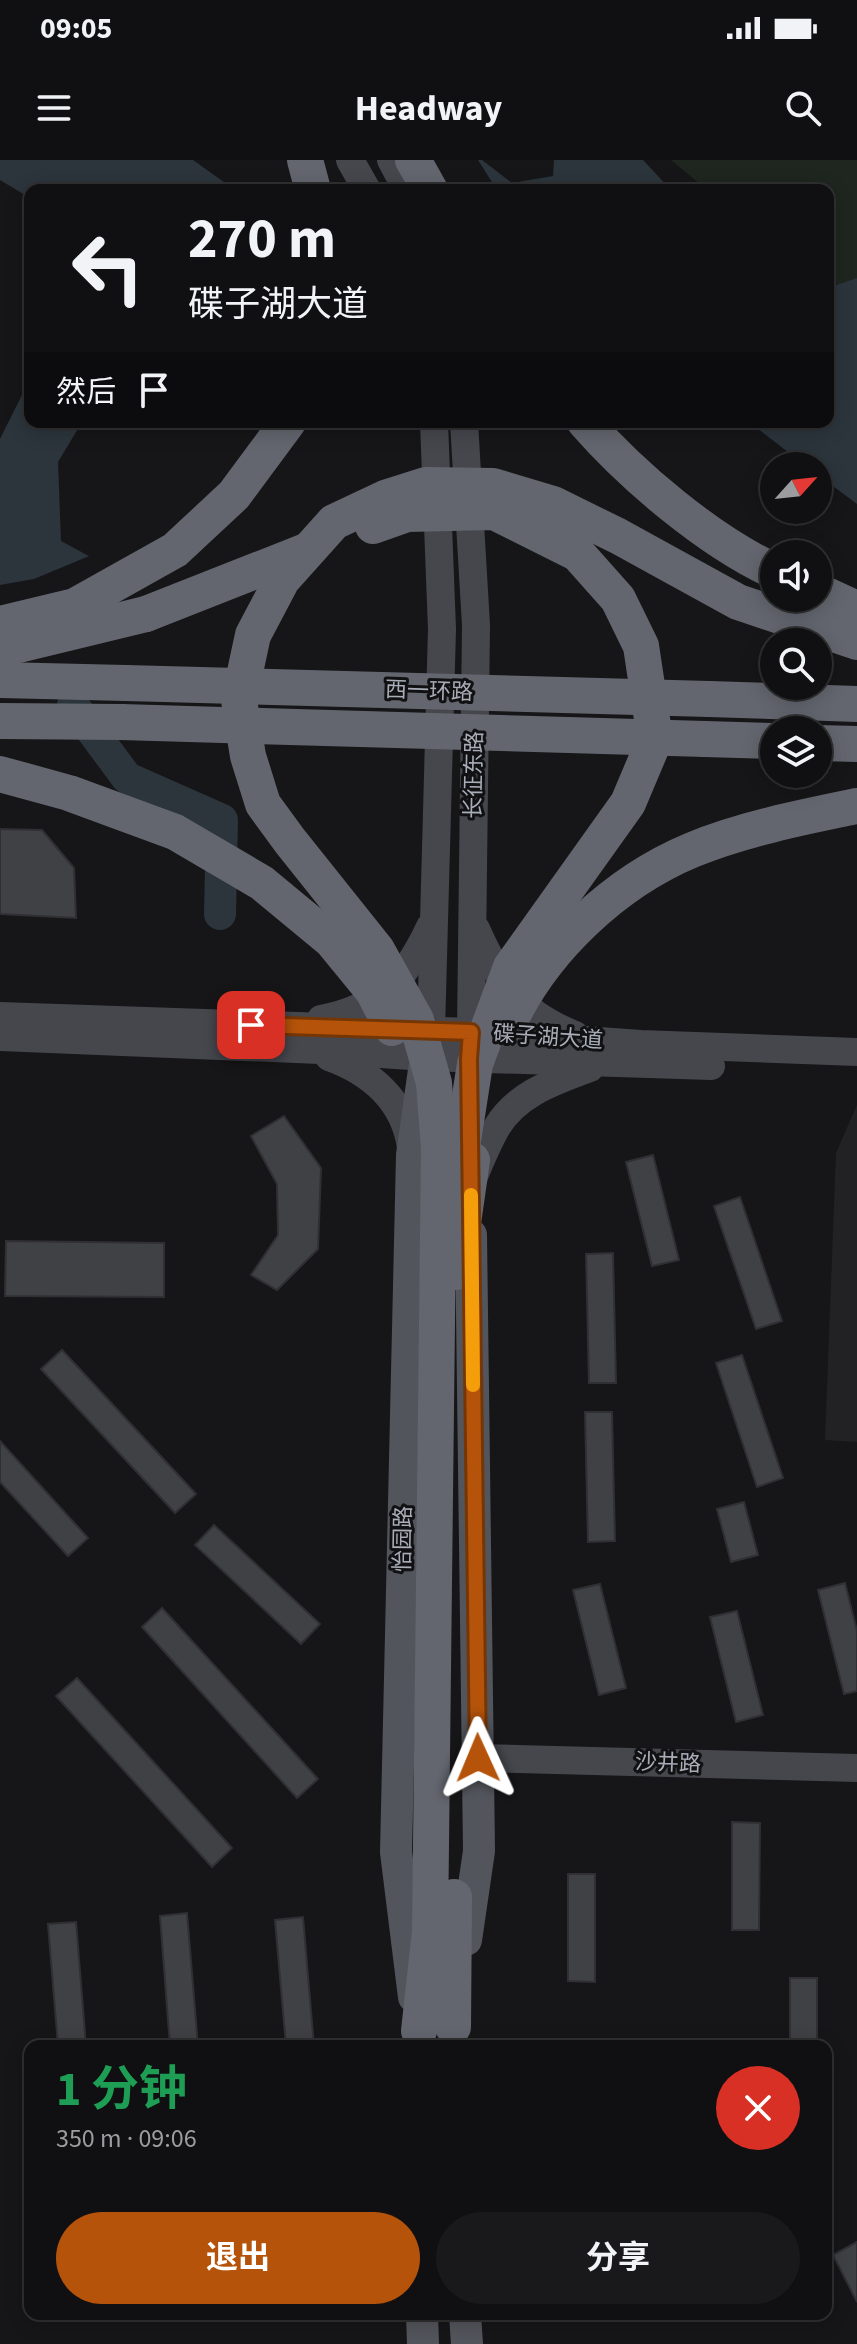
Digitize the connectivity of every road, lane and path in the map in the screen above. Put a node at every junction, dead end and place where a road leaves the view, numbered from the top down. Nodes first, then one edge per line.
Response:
1 (305, 160) edge
2 (350, 160) edge
3 (391, 160) edge
4 (413, 160) edge
5 (311, 184) edge
6 (364, 184) edge
7 (404, 184) edge
8 (427, 184) edge
9 (284, 428) edge
10 (434, 428) edge
11 (464, 428) edge
12 (590, 428) edge
13 (760, 564) edge
14 (832, 597) edge
15 (857, 609) edge
16 (0, 624) edge
17 (857, 642) edge
18 (0, 647) edge
19 (0, 680) edge
20 (857, 704) edge
21 (0, 721) edge
22 (760, 741) edge
23 (832, 743) edge
24 (857, 744) edge
25 (0, 774) edge
26 (857, 806) edge
27 (434, 919) junction
28 (472, 919) junction
29 (0, 1016) edge
30 (282, 1026) junction
31 (0, 1037) edge
32 (428, 1044) junction
33 (470, 1045) junction
34 (309, 1049) junction
35 (597, 1052) junction
36 (857, 1052) edge
37 (857, 1071) edge
38 (412, 1155) junction
39 (471, 1184) junction
40 (447, 1267) junction
41 (478, 1758) junction
42 (857, 1768) edge
43 (436, 2038) edge
44 (422, 2320) edge
45 (465, 2320) edge
46 (423, 2344) edge
47 (467, 2344) edge

1 - 5 highway
2 - 6 main road
3 - 7 main road
4 - 8 highway
9 - 16 highway
10 - 27 main road, 长征东路
11 - 28 main road, 长征东路
12 - 13 highway
14 - 15 highway
17 - 40 highway, bridge
18 - 40 highway, bridge
19 - 20 highway, 西一环路, bridge
21 - 22 highway, 西一环路, bridge
23 - 24 highway
25 - 40 highway, bridge
26 - 40 highway, bridge
27 - 30 main road
27 - 32 main road, 长征东路
28 - 33 main road, 长征东路
28 - 35 main road
29 - 30 main road, 碟子湖大道
30 - 32 main road, 碟子湖大道
31 - 34 main road, 碟子湖大道
32 - 33 main road, 碟子湖大道
32 - 34 main road, 碟子湖大道
32 - 38 main road, 怡园路
33 - 35 main road, 碟子湖大道
33 - 39 main road
34 - 38 main road
35 - 36 main road, 碟子湖大道
35 - 37 main road, 碟子湖大道
35 - 39 main road
38 - 43 main road, 怡园路
39 - 41 main road
40 - 43 highway, bridge
41 - 42 main road, 沙井路
41 - 43 main road
44 - 46 main road
45 - 47 main road

